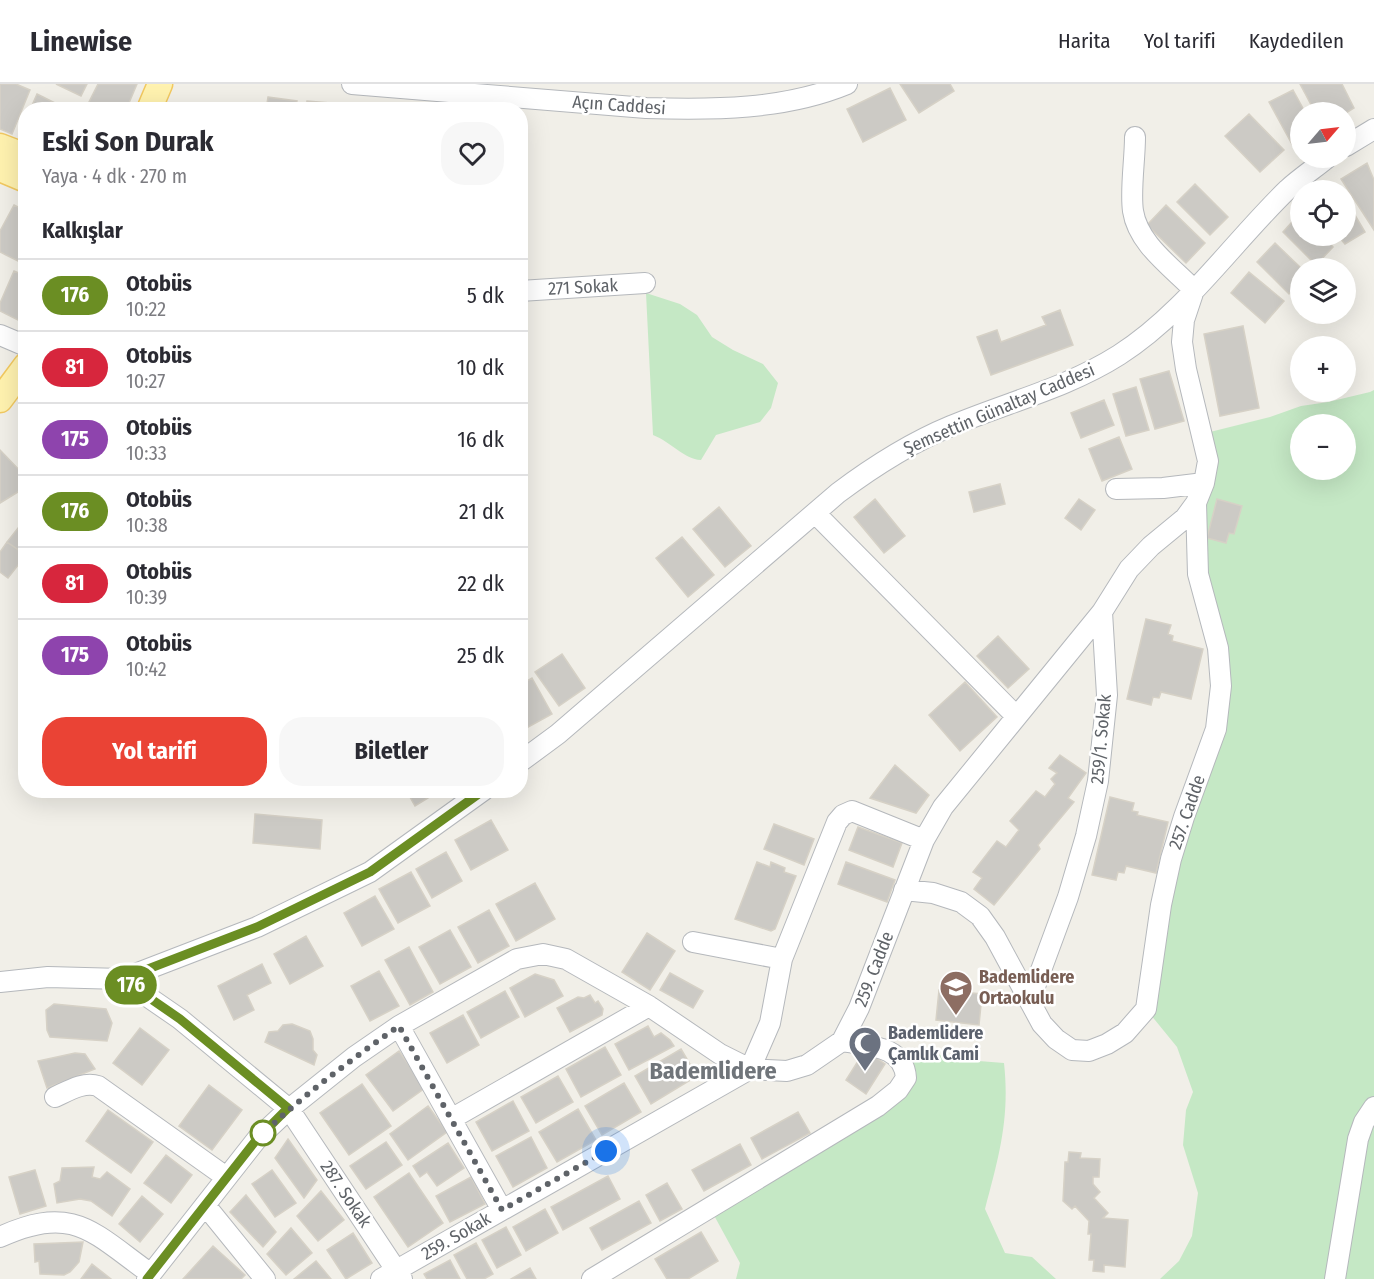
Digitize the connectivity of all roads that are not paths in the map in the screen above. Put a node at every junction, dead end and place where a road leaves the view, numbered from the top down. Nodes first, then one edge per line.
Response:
1 (160, 84) edge
2 (352, 84) edge
3 (848, 84) edge
4 (389, 86) edge
5 (460, 101) edge
6 (152, 102) edge
7 (487, 102) edge
8 (528, 104) edge
9 (1372, 135) edge
10 (1136, 137) dead end
11 (1356, 142) edge
12 (0, 146) edge
13 (18, 153) edge
14 (1315, 168) edge
15 (0, 169) edge
16 (18, 177) edge
17 (645, 283) dead end
18 (528, 290) edge
19 (1194, 290) junction
20 (0, 335) edge
21 (18, 342) edge
22 (18, 376) edge
23 (0, 400) edge
24 (1204, 483) junction
25 (1116, 489) dead end
26 (1196, 502) junction
27 (815, 513) junction
28 (1102, 612) junction
29 (1016, 716) junction
30 (528, 756) edge
31 (473, 798) edge
32 (924, 840) junction
33 (904, 890) junction
34 (693, 942) dead end
35 (782, 959) junction
36 (122, 979) junction
37 (0, 982) edge
38 (1030, 1000) junction
39 (649, 1006) junction
40 (399, 1026) junction
41 (842, 1041) junction
42 (750, 1068) junction
43 (55, 1097) dead end
44 (1374, 1107) edge
45 (288, 1108) junction
46 (451, 1119) junction
47 (226, 1177) junction
48 (205, 1205) junction
49 (502, 1210) junction
50 (0, 1237) edge
51 (149, 1276) edge
52 (393, 1276) edge
53 (265, 1279) edge
54 (592, 1279) edge
55 (1335, 1279) edge

1 - 6 main road
2 - 4 street, Açın Caddesi
3 - 8 street, Açın Caddesi
4 - 5 street, Açın Caddesi
5 - 7 street, Açın Caddesi
9 - 11 street
10 - 19 street
12 - 13 main road
14 - 19 street, Şemsettin Günaltay Caddesi
15 - 16 main road
17 - 18 street, 271 Sokak
19 - 24 street, 257. Cadde
19 - 27 street, Şemsettin Günaltay Caddesi
20 - 21 street
22 - 23 main road
24 - 25 street
24 - 26 street, 257. Cadde
26 - 28 street
26 - 38 street, 257. Cadde
27 - 29 street
27 - 30 street, Şemsettin Günaltay Caddesi
28 - 29 street, 259. Cadde
28 - 38 street, 259/1. Sokak
29 - 32 street, 259. Cadde
31 - 36 street
32 - 33 street, 259. Cadde
32 - 35 street
33 - 38 street, 257. Cadde
33 - 41 street, 259. Cadde
34 - 35 street
35 - 42 street
36 - 37 street
36 - 45 street
39 - 40 street
39 - 42 street
39 - 46 street
40 - 45 street
40 - 46 street
41 - 42 street
41 - 54 street
42 - 49 street, 259. Sokak
43 - 47 street
44 - 55 street
45 - 47 street
45 - 52 street, 287. Sokak
46 - 49 street
47 - 48 street
48 - 51 street
48 - 53 street
49 - 52 street, 259. Sokak
50 - 51 street

